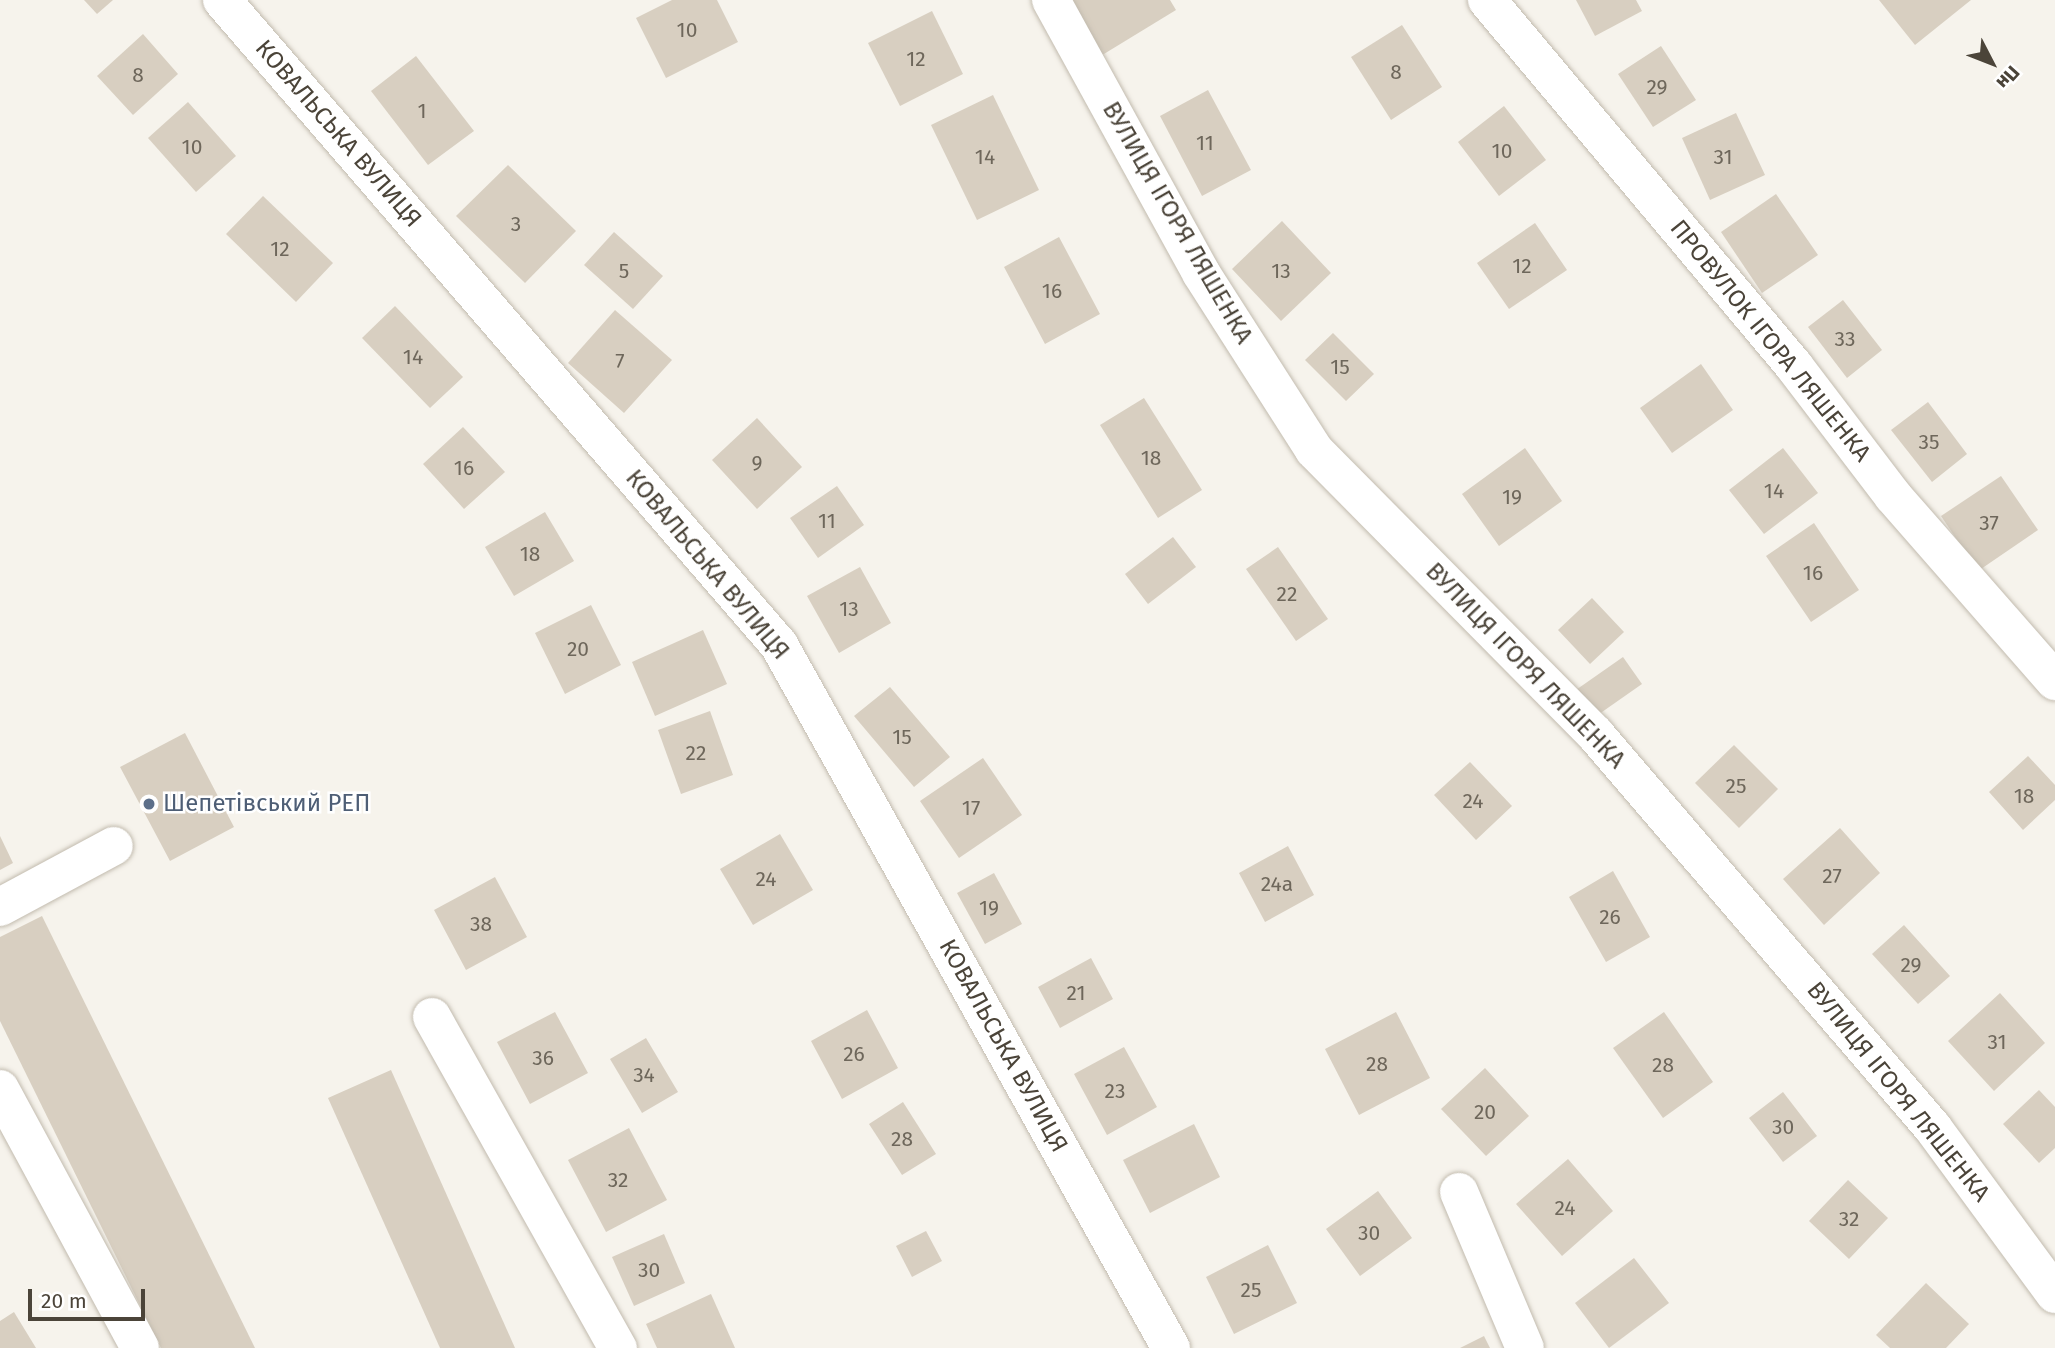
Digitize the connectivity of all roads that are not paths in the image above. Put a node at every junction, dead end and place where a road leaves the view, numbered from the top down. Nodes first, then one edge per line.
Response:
1 (222, 0) edge
2 (1051, 0) edge
3 (1487, 0) edge
4 (2055, 681) edge
5 (114, 846) dead end
6 (0, 907) edge
7 (432, 1017) dead end
8 (0, 1089) edge
9 (1459, 1192) dead end
10 (2055, 1294) edge
11 (139, 1348) edge
12 (618, 1348) edge
13 (1171, 1348) edge
14 (1525, 1348) edge

1 - 13 street, КОВАЛЬСЬКА ВУЛИЦЯ
2 - 10 street, ВУЛИЦЯ ІГОРЯ ЛЯШЕНКА
3 - 4 street, ПРОВУЛОК ІГОРА ЛЯШЕНКА
5 - 6 street
7 - 12 street
8 - 11 street
9 - 14 street

